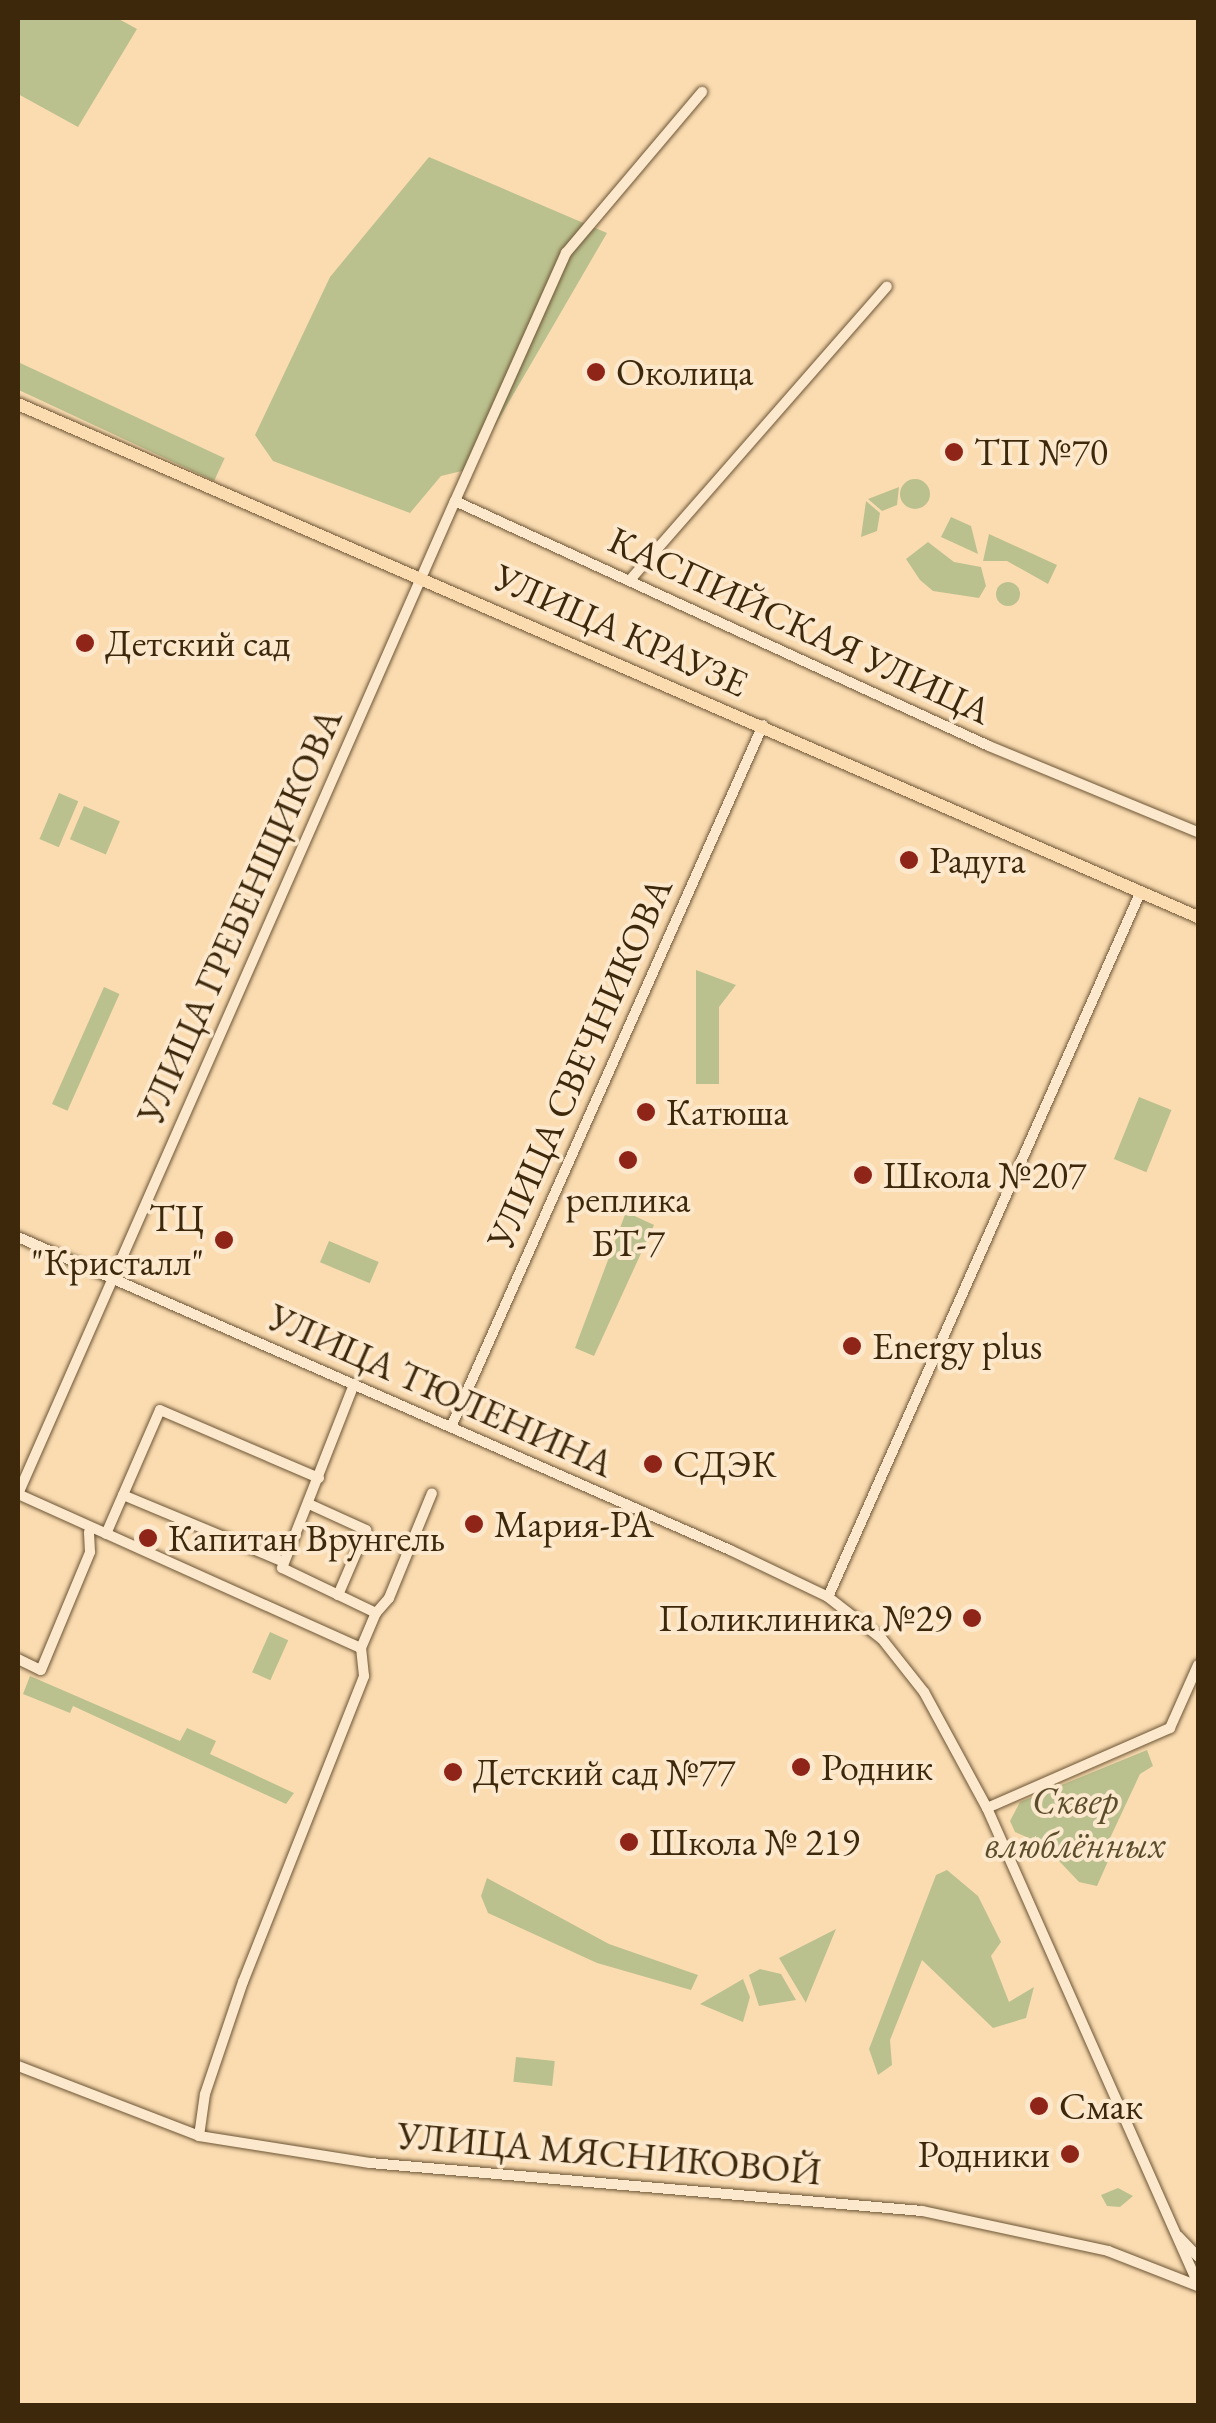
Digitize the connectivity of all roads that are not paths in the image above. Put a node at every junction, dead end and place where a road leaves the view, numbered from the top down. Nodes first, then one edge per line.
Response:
1 (702, 92) dead end
2 (887, 286) dead end
3 (18, 404) edge
4 (455, 501) junction
5 (420, 578) junction
6 (630, 580) junction
7 (764, 725) junction
8 (1198, 832) edge
9 (1141, 891) junction
10 (1198, 917) edge
11 (18, 1237) edge
12 (113, 1278) junction
13 (354, 1384) junction
14 (452, 1427) junction
15 (319, 1478) junction
16 (18, 1494) edge
17 (432, 1494) dead end
18 (123, 1495) junction
19 (309, 1504) junction
20 (89, 1532) dead end
21 (106, 1534) junction
22 (284, 1562) junction
23 (338, 1595) junction
24 (828, 1598) junction
25 (376, 1613) junction
26 (361, 1648) junction
27 (18, 1659) edge
28 (1198, 1665) edge
29 (987, 1808) junction
30 (18, 2066) edge
31 (199, 2136) junction
32 (1174, 2232) junction
33 (1198, 2257) edge
34 (1198, 2285) edge

1 - 4 street
2 - 6 street
3 - 5 main road, УЛИЦА КРАУЗЕ
4 - 5 street
4 - 6 street, КАСПИЙСКАЯ УЛИЦА
5 - 7 main road, УЛИЦА КРАУЗЕ
5 - 12 street, УЛИЦА ГРЕБЕНЩИКОВА
6 - 8 street, КАСПИЙСКАЯ УЛИЦА
7 - 9 main road, УЛИЦА КРАУЗЕ
7 - 14 street, УЛИЦА СВЕЧНИКОВА
9 - 10 main road, УЛИЦА КРАУЗЕ
9 - 24 street
11 - 12 street, УЛИЦА ТЮЛЕНИНА
12 - 13 street, УЛИЦА ТЮЛЕНИНА
12 - 16 street, УЛИЦА ГРЕБЕНЩИКОВА
13 - 14 street, УЛИЦА ТЮЛЕНИНА
13 - 15 street
14 - 24 street, УЛИЦА ТЮЛЕНИНА
15 - 18 street
15 - 19 street
16 - 21 street
17 - 25 street
18 - 21 street
18 - 22 street
19 - 22 street
19 - 23 street
20 - 27 street
21 - 26 street
22 - 23 street
23 - 25 street
24 - 29 street, УЛИЦА ТЮЛЕНИНА
25 - 26 street
26 - 31 street
28 - 29 street
29 - 32 street, УЛИЦА ТЮЛЕНИНА
30 - 31 street, УЛИЦА МЯСНИКОВОЙ
31 - 34 street, УЛИЦА МЯСНИКОВОЙ
32 - 33 street
32 - 34 street, УЛИЦА МЯСНИКОВОЙ

